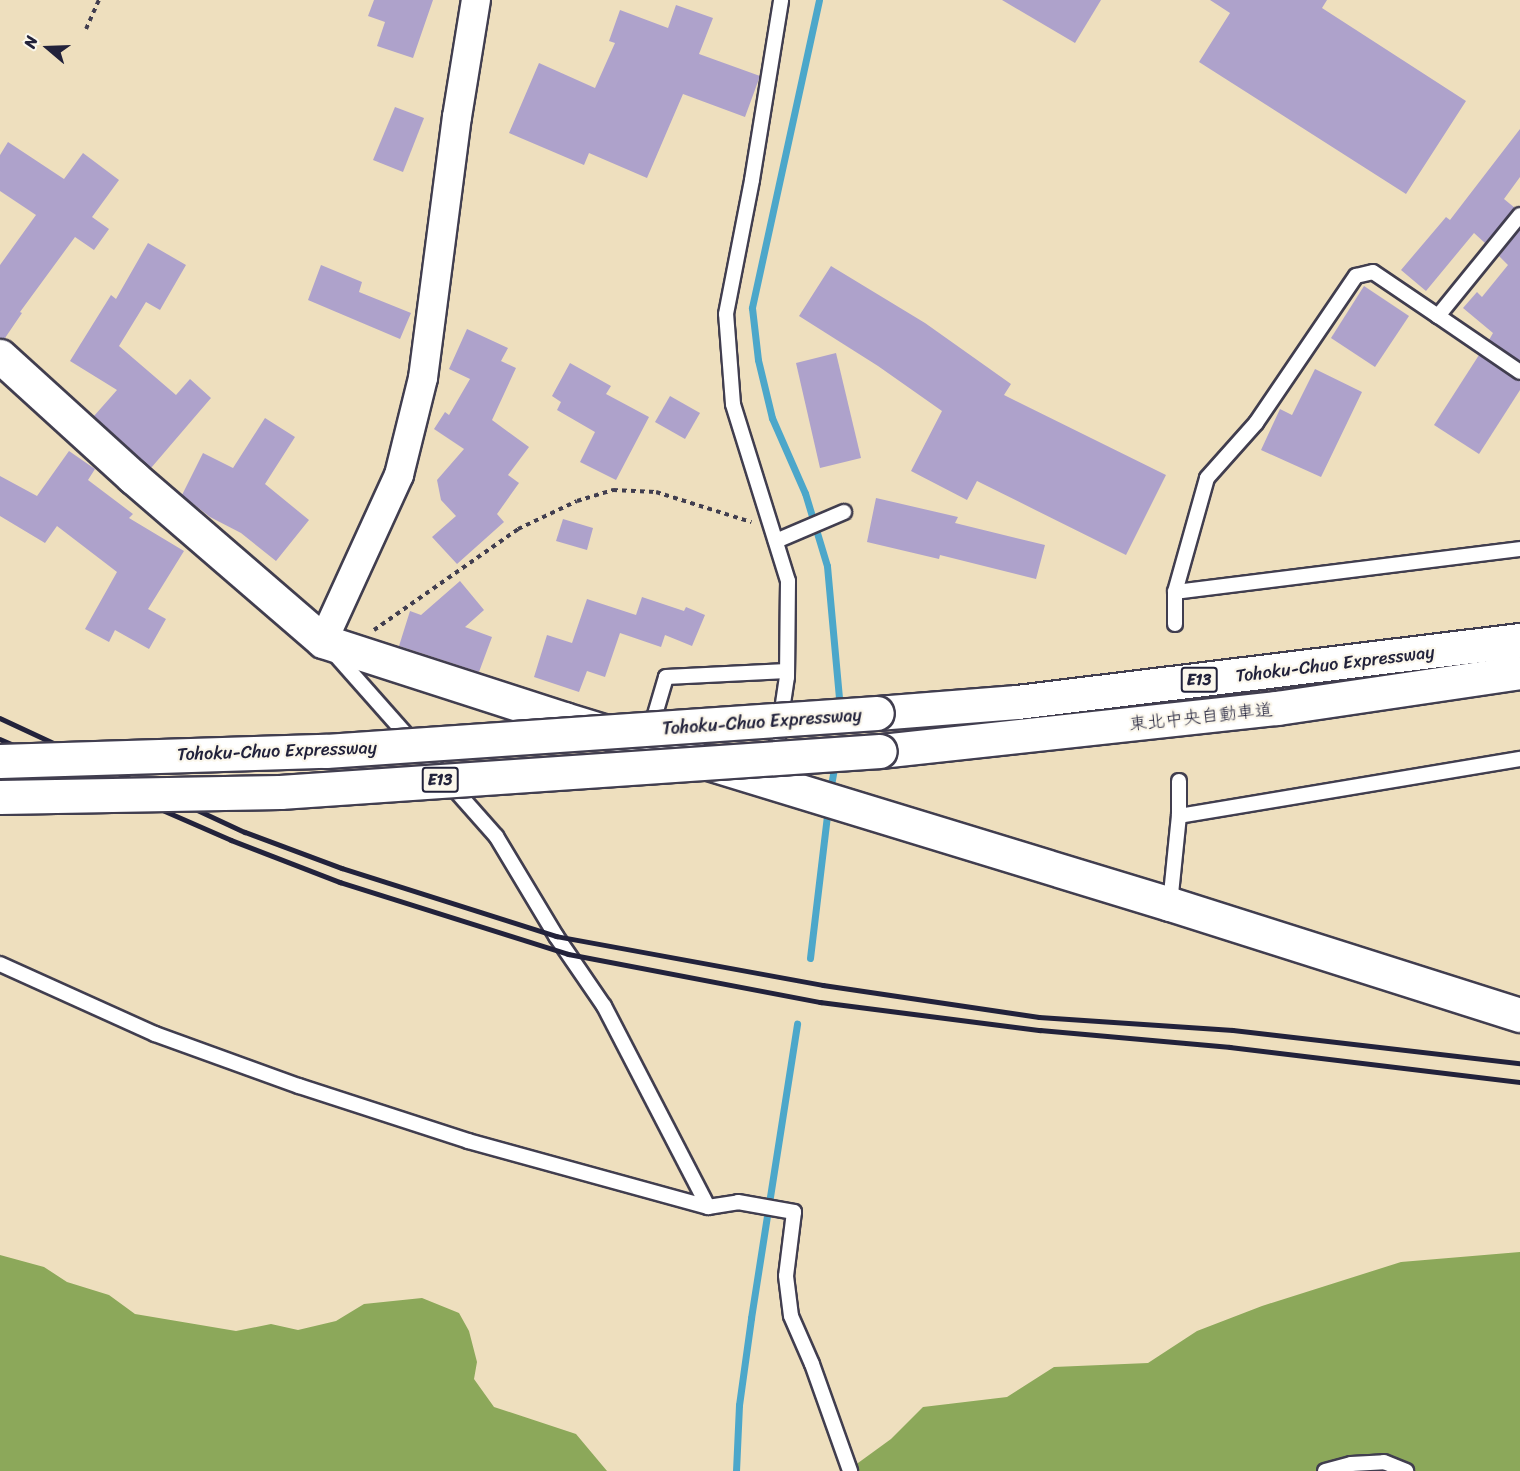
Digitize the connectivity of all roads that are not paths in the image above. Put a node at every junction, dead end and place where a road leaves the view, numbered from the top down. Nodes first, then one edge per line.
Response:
1 (476, 0) edge
2 (781, 0) edge
3 (1520, 214) edge
4 (1438, 316) junction
5 (0, 356) edge
6 (1520, 372) edge
7 (842, 513) dead end
8 (775, 536) junction
9 (1520, 549) edge
10 (1175, 592) junction
11 (1175, 624) dead end
12 (1520, 640) edge
13 (334, 645) junction
14 (787, 671) junction
15 (1520, 672) edge
16 (646, 744) junction
17 (880, 751) joint
18 (1520, 759) edge
19 (0, 761) edge
20 (1179, 781) dead end
21 (778, 785) junction
22 (0, 797) edge
23 (1179, 816) junction
24 (1170, 904) junction
25 (0, 964) edge
26 (1520, 1014) edge
27 (708, 1206) junction
28 (850, 1471) edge
29 (1325, 1471) edge
30 (1406, 1471) edge

1 - 13 street
2 - 8 lane
3 - 4 lane
4 - 6 lane
4 - 10 lane
5 - 13 main road
7 - 8 lane
8 - 14 lane
9 - 10 lane
10 - 11 lane
12 - 19 main road, Tohoku-Chuo Expressway / E13, bridge
13 - 16 main road
13 - 27 lane
14 - 16 lane
14 - 21 lane
15 - 17 main road, 東北中央自動車道 / E13
16 - 21 main road
17 - 22 main road, Tohoku-Chuo Expressway / E13, bridge
18 - 23 lane
20 - 23 lane
21 - 24 main road
23 - 24 lane
24 - 26 main road
25 - 27 lane
27 - 28 lane
29 - 30 lane

